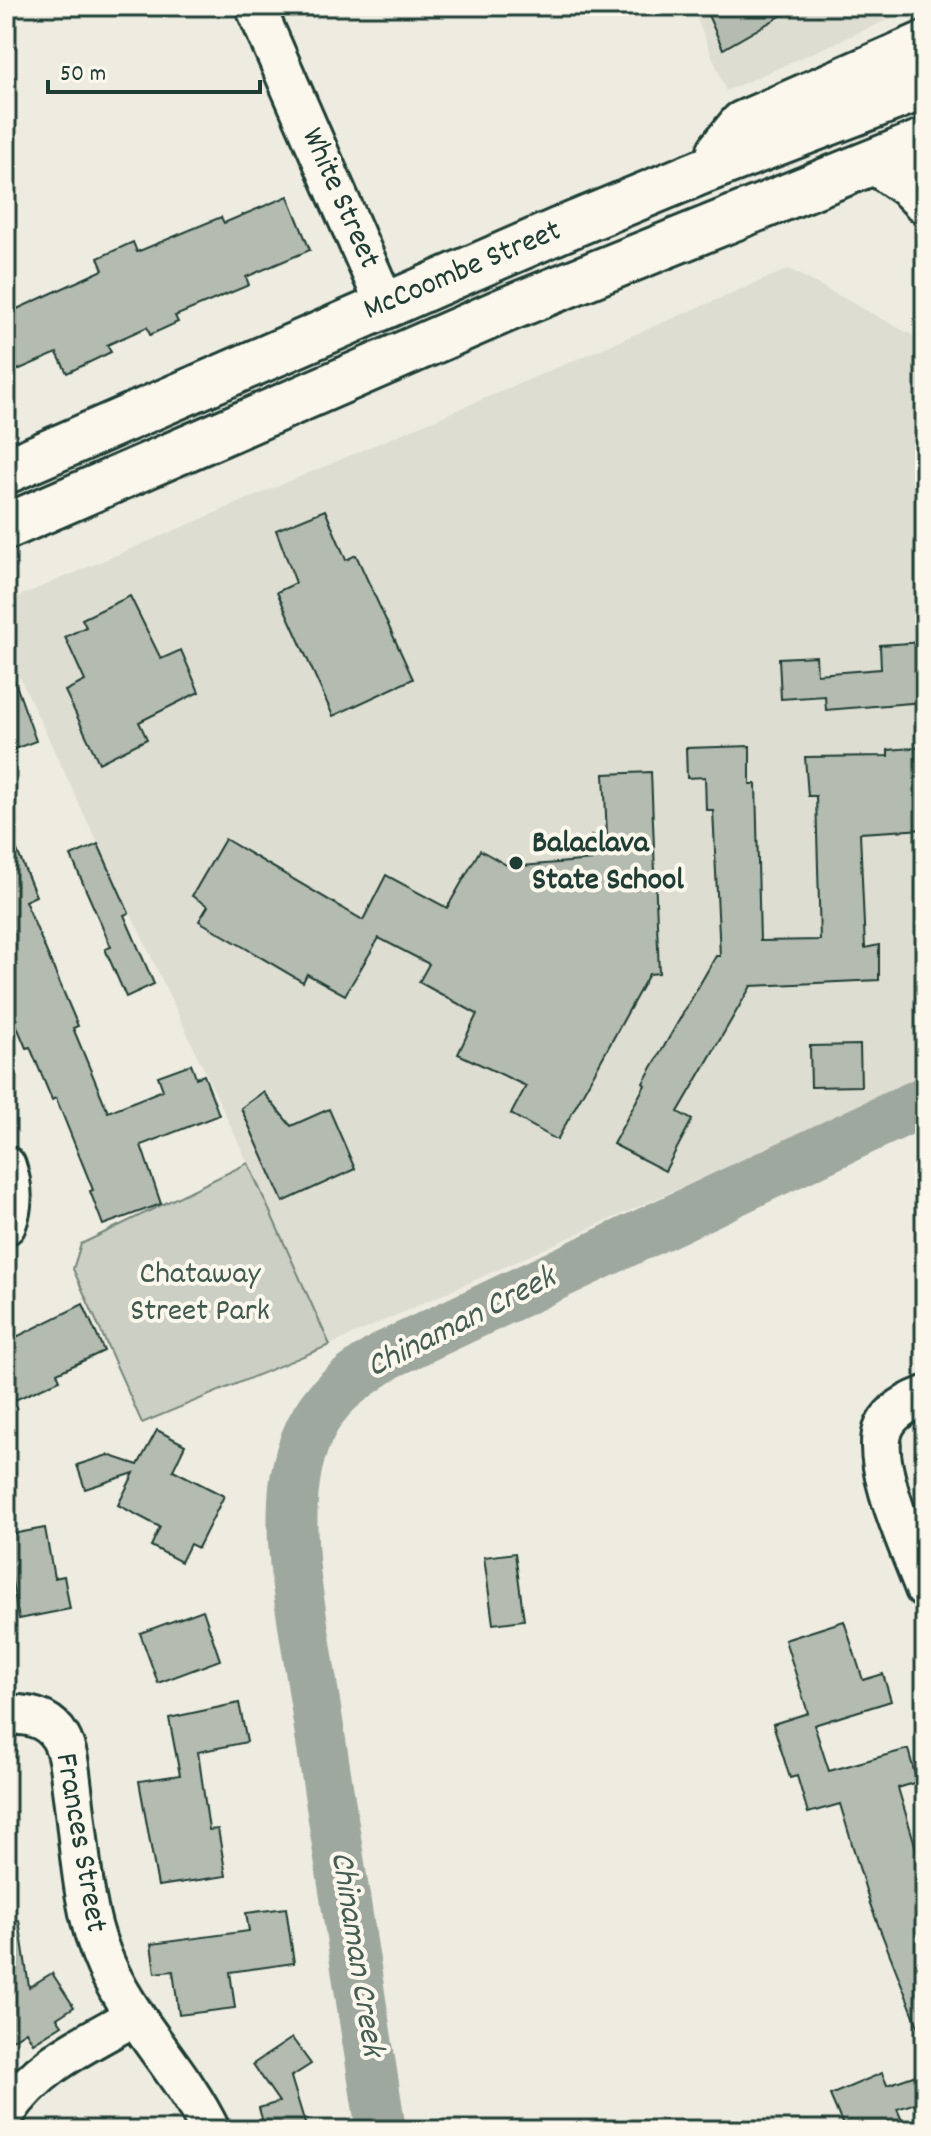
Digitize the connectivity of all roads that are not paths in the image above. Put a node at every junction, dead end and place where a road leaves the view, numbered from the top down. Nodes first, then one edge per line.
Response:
1 (255, 6) edge
2 (925, 44) edge
3 (925, 86) edge
4 (925, 141) edge
5 (876, 162) junction
6 (703, 171) junction
7 (925, 201) edge
8 (385, 304) junction
9 (6, 471) edge
10 (6, 527) edge
11 (6, 1166) edge
12 (6, 1225) edge
13 (925, 1396) edge
14 (925, 1589) edge
15 (6, 1715) edge
16 (133, 2017) junction
17 (6, 2112) edge
18 (210, 2130) edge

1 - 8 street, White Street
2 - 6 main road
3 - 6 main road, McCoombe Street
4 - 5 main road, McCoombe Street
5 - 7 main road
5 - 10 main road, McCoombe Street
6 - 8 main road, McCoombe Street
8 - 9 main road, McCoombe Street
11 - 12 street
13 - 14 street
15 - 16 street, Frances Street
16 - 17 street
16 - 18 street, Frances Street

